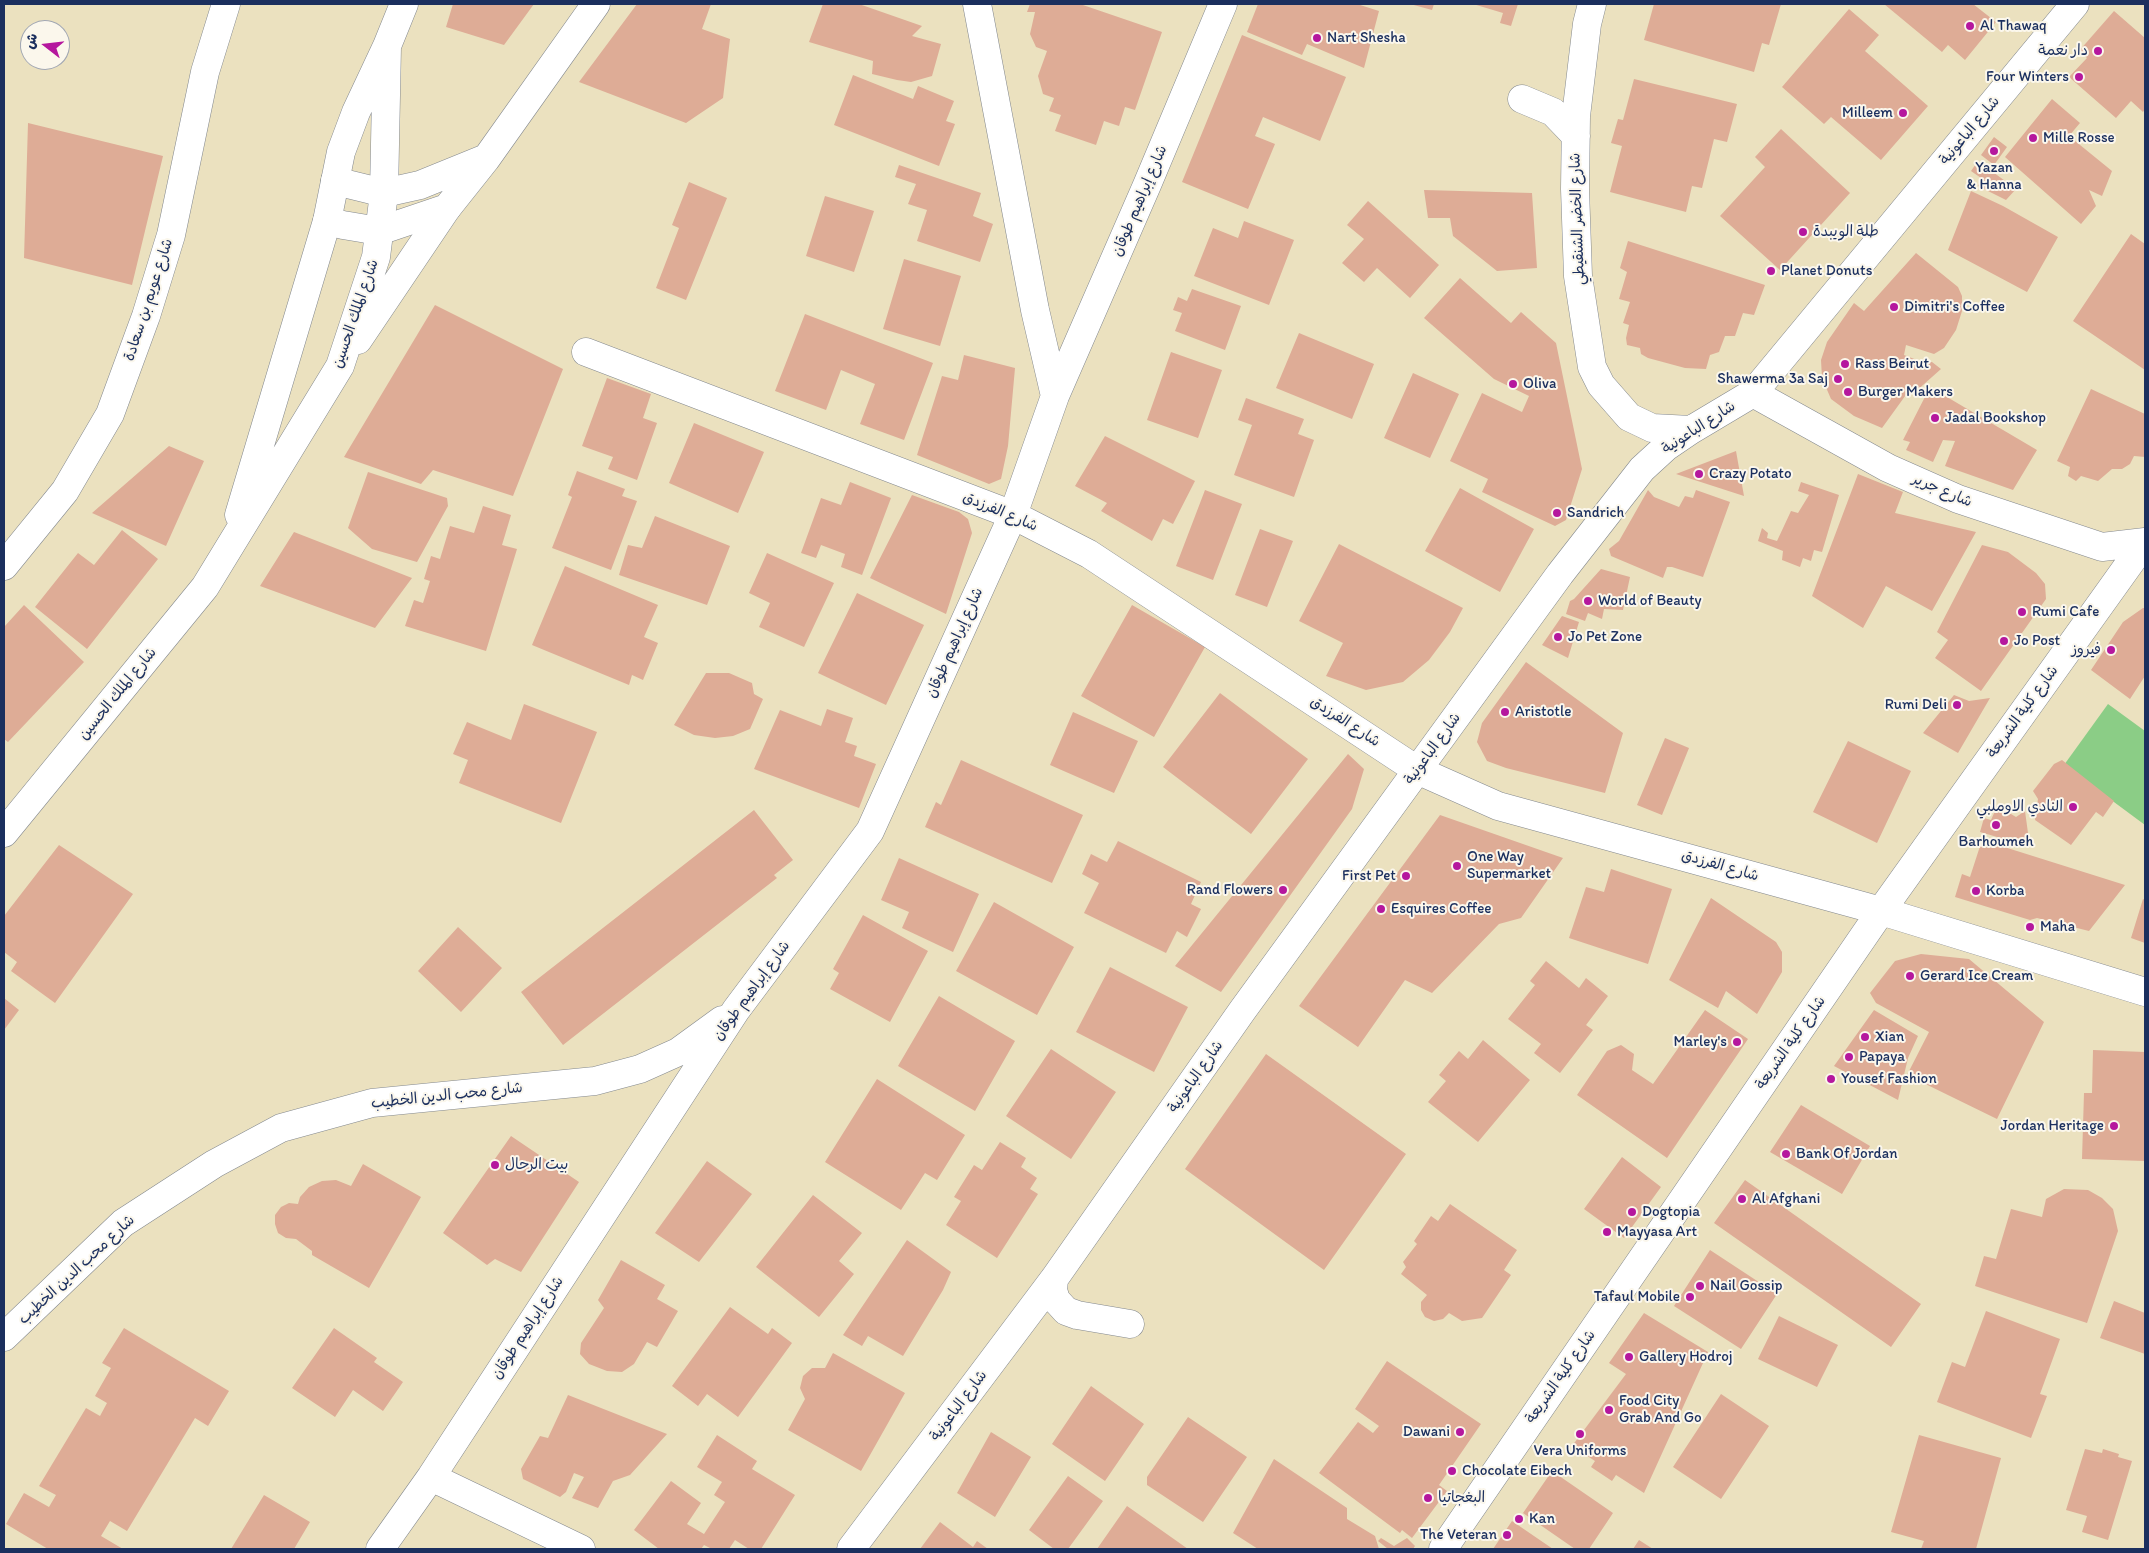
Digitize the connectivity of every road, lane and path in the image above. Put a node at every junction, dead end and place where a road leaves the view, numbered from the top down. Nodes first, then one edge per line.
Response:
1 (226, 4) edge
2 (404, 4) edge
3 (596, 4) edge
4 (977, 4) edge
5 (1223, 4) edge
6 (1592, 4) edge
7 (2075, 4) edge
8 (388, 46) junction
9 (1522, 99) dead end
10 (1576, 136) junction
11 (486, 159) junction
12 (335, 181) junction
13 (384, 194) junction
14 (447, 208) junction
15 (327, 221) junction
16 (379, 230) junction
17 (586, 352) dead end
18 (340, 366) junction
19 (1753, 392) junction
20 (1055, 396) junction
21 (1691, 430) junction
22 (1014, 515) junction
23 (2145, 542) edge
24 (227, 552) junction
25 (4, 566) edge
26 (1417, 770) junction
27 (4, 833) edge
28 (1881, 911) junction
29 (2145, 992) edge
30 (736, 1010) junction
31 (1054, 1279) junction
32 (1130, 1324) dead end
33 (4, 1337) edge
34 (431, 1477) junction
35 (380, 1549) edge
36 (581, 1549) edge
37 (851, 1549) edge
38 (1443, 1549) edge

1 - 25 street, شارع عويم بن سعادة
2 - 8 street, شارع الملك الحسين
3 - 11 street
4 - 20 street
5 - 20 street, شارع إبراهيم طوقان
6 - 10 street, شارع الخضر الشنقيطي
7 - 19 street, شارع الباعونية
8 - 12 street, شارع الملك الحسين
8 - 13 street, شارع الملك الحسين
9 - 10 street
10 - 21 street, شارع الخضر الشنقيطي
11 - 13 street
11 - 14 street
12 - 13 street
12 - 15 street, شارع الملك الحسين
13 - 16 street, شارع الملك الحسين
14 - 16 street
14 - 18 street
15 - 16 street
15 - 24 street, شارع الملك الحسين
16 - 18 street, شارع الملك الحسين
17 - 22 street, شارع الفرزدق
18 - 24 street, شارع الملك الحسين
19 - 21 street, شارع الباعونية
19 - 23 street, شارع جرير
20 - 22 street, شارع إبراهيم طوقان
21 - 26 street, شارع الباعونية
22 - 26 street, شارع الفرزدق
22 - 30 street, شارع إبراهيم طوقان
23 - 28 street, شارع كلية الشريعة
24 - 27 street, شارع الملك الحسين
26 - 28 street, شارع الفرزدق
26 - 31 street, شارع الباعونية
28 - 29 street, شارع الفرزدق
28 - 38 street, شارع كلية الشريعة
30 - 33 street, شارع محب الدين الخطيب
30 - 34 street, شارع إبراهيم طوقان
31 - 32 street
31 - 37 street, شارع الباعونية
34 - 35 street, شارع إبراهيم طوقان
34 - 36 street

